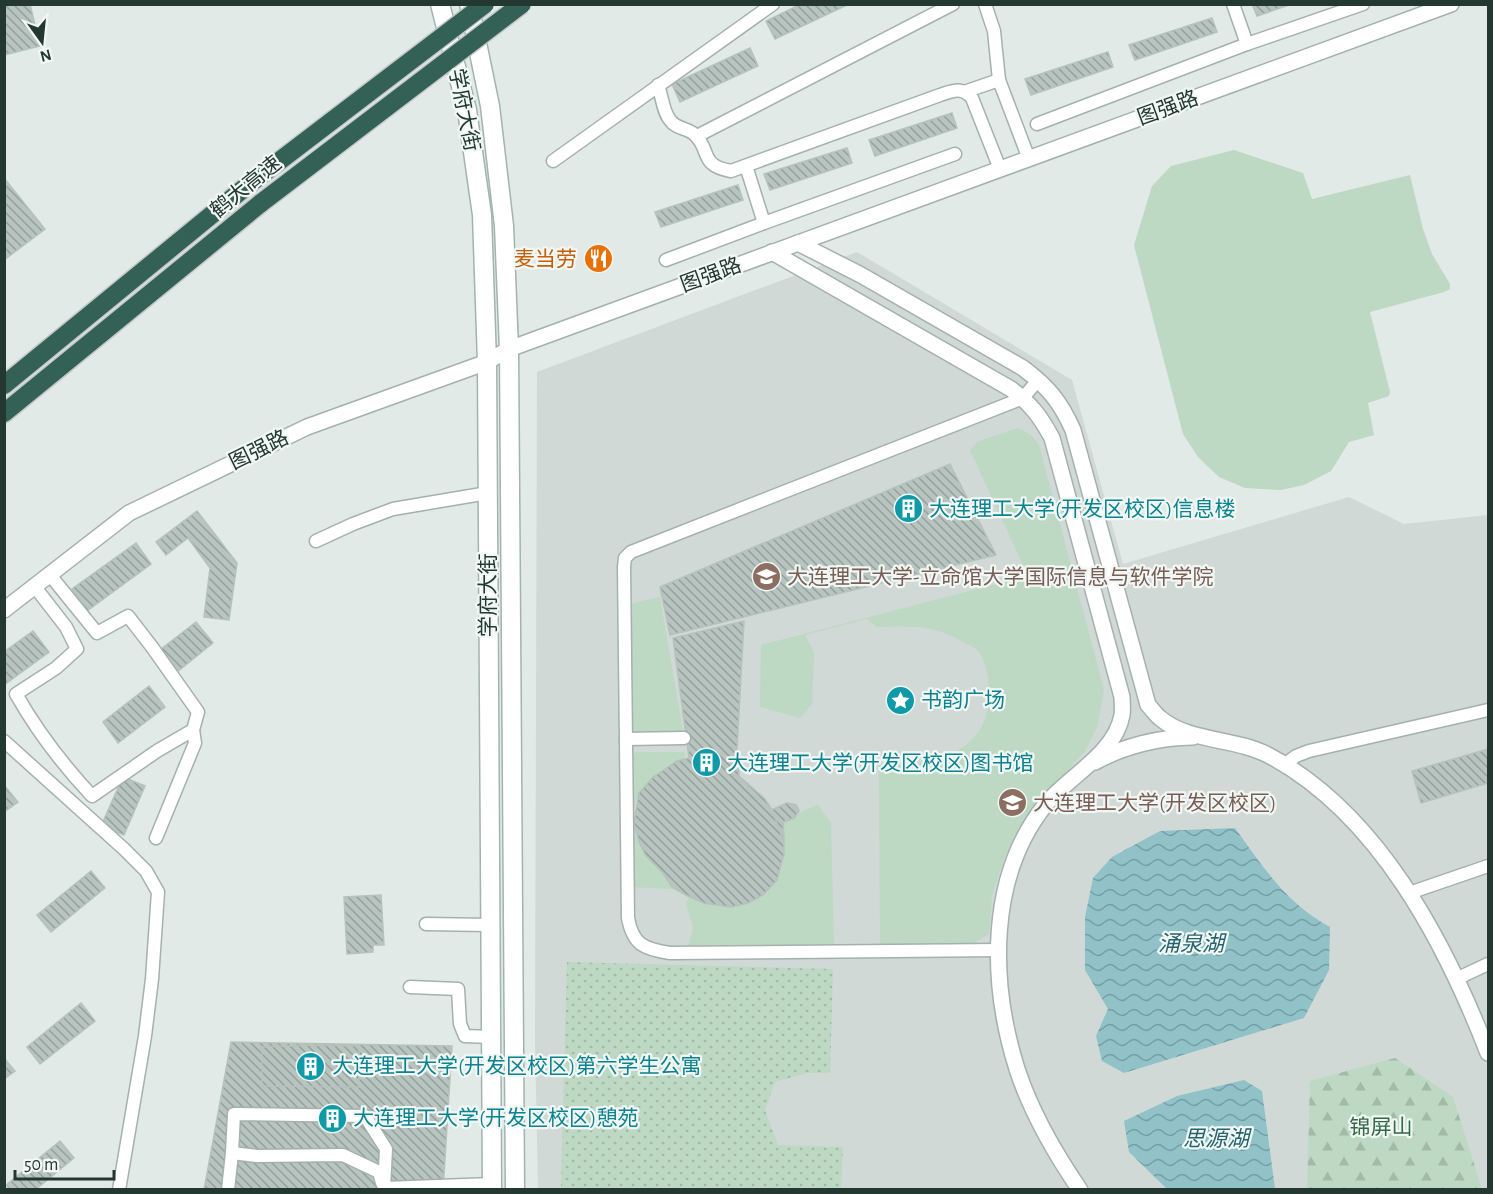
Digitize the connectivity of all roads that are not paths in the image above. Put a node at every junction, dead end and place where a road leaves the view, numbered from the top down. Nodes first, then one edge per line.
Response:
1 (440, 4) edge
2 (469, 4) edge
3 (485, 4) edge
4 (522, 4) edge
5 (773, 4) edge
6 (953, 4) edge
7 (986, 4) edge
8 (1233, 4) edge
9 (1363, 4) edge
10 (1451, 4) edge
11 (1247, 44) junction
12 (999, 80) junction
13 (658, 85) junction
14 (967, 91) junction
15 (1038, 124) dead end
16 (697, 136) junction
17 (955, 154) dead end
18 (1029, 159) junction
19 (553, 161) dead end
20 (746, 166) junction
21 (1000, 170) junction
22 (764, 224) junction
23 (798, 243) junction
24 (772, 252) junction
25 (666, 260) dead end
26 (509, 349) junction
27 (488, 362) junction
28 (1038, 380) junction
29 (4, 385) edge
30 (1023, 398) junction
31 (4, 413) edge
32 (488, 493) junction
33 (316, 541) dead end
34 (50, 574) junction
35 (34, 587) junction
36 (4, 610) edge
37 (1488, 710) edge
38 (192, 730) junction
39 (684, 738) dead end
40 (626, 739) junction
41 (1218, 740) junction
42 (4, 741) edge
43 (1284, 765) junction
44 (1077, 773) junction
45 (156, 838) dead end
46 (1488, 866) edge
47 (1407, 891) junction
48 (426, 924) dead end
49 (489, 925) junction
50 (999, 950) junction
51 (1488, 964) edge
52 (1456, 979) junction
53 (410, 987) dead end
54 (490, 1037) junction
55 (1488, 1053) edge
56 (232, 1153) junction
57 (492, 1187) edge
58 (384, 1189) edge
59 (119, 1190) edge
60 (228, 1190) edge
61 (515, 1190) edge
62 (1080, 1190) edge

1 - 27 main road, 学府大街
2 - 26 main road, 学府大街
3 - 29 highway, 鹤大高速, bridge
4 - 31 highway, 鹤大高速, bridge
5 - 13 street
6 - 16 street
7 - 12 street
8 - 11 street
9 - 11 street
10 - 18 street, 图强路
11 - 15 street
12 - 14 street
12 - 18 street
13 - 16 street
13 - 19 street
14 - 20 street
14 - 21 street
16 - 20 street
17 - 22 street
18 - 21 street, 图强路
20 - 22 street
21 - 23 street, 图强路
22 - 25 street
23 - 24 street, 图强路
23 - 28 street
24 - 26 street, 图强路
24 - 30 street
26 - 27 street, 图强路
26 - 61 main road, 学府大街
27 - 32 main road, 学府大街
27 - 34 street, 图强路
28 - 30 street
28 - 41 street
30 - 40 street
30 - 44 street
32 - 33 street
32 - 49 main road, 学府大街
34 - 35 street, 图强路
34 - 38 street
35 - 36 street, 图强路
35 - 38 street
37 - 43 street
38 - 45 street
39 - 40 street
40 - 50 street
41 - 43 street
41 - 44 street
42 - 59 street
43 - 47 street
44 - 50 street
46 - 47 street
47 - 52 street
48 - 49 street
49 - 54 main road, 学府大街
50 - 62 street
51 - 52 street
52 - 55 street
53 - 54 street
54 - 57 main road, 学府大街
56 - 58 street
56 - 58 street
56 - 60 street
57 - 58 street

